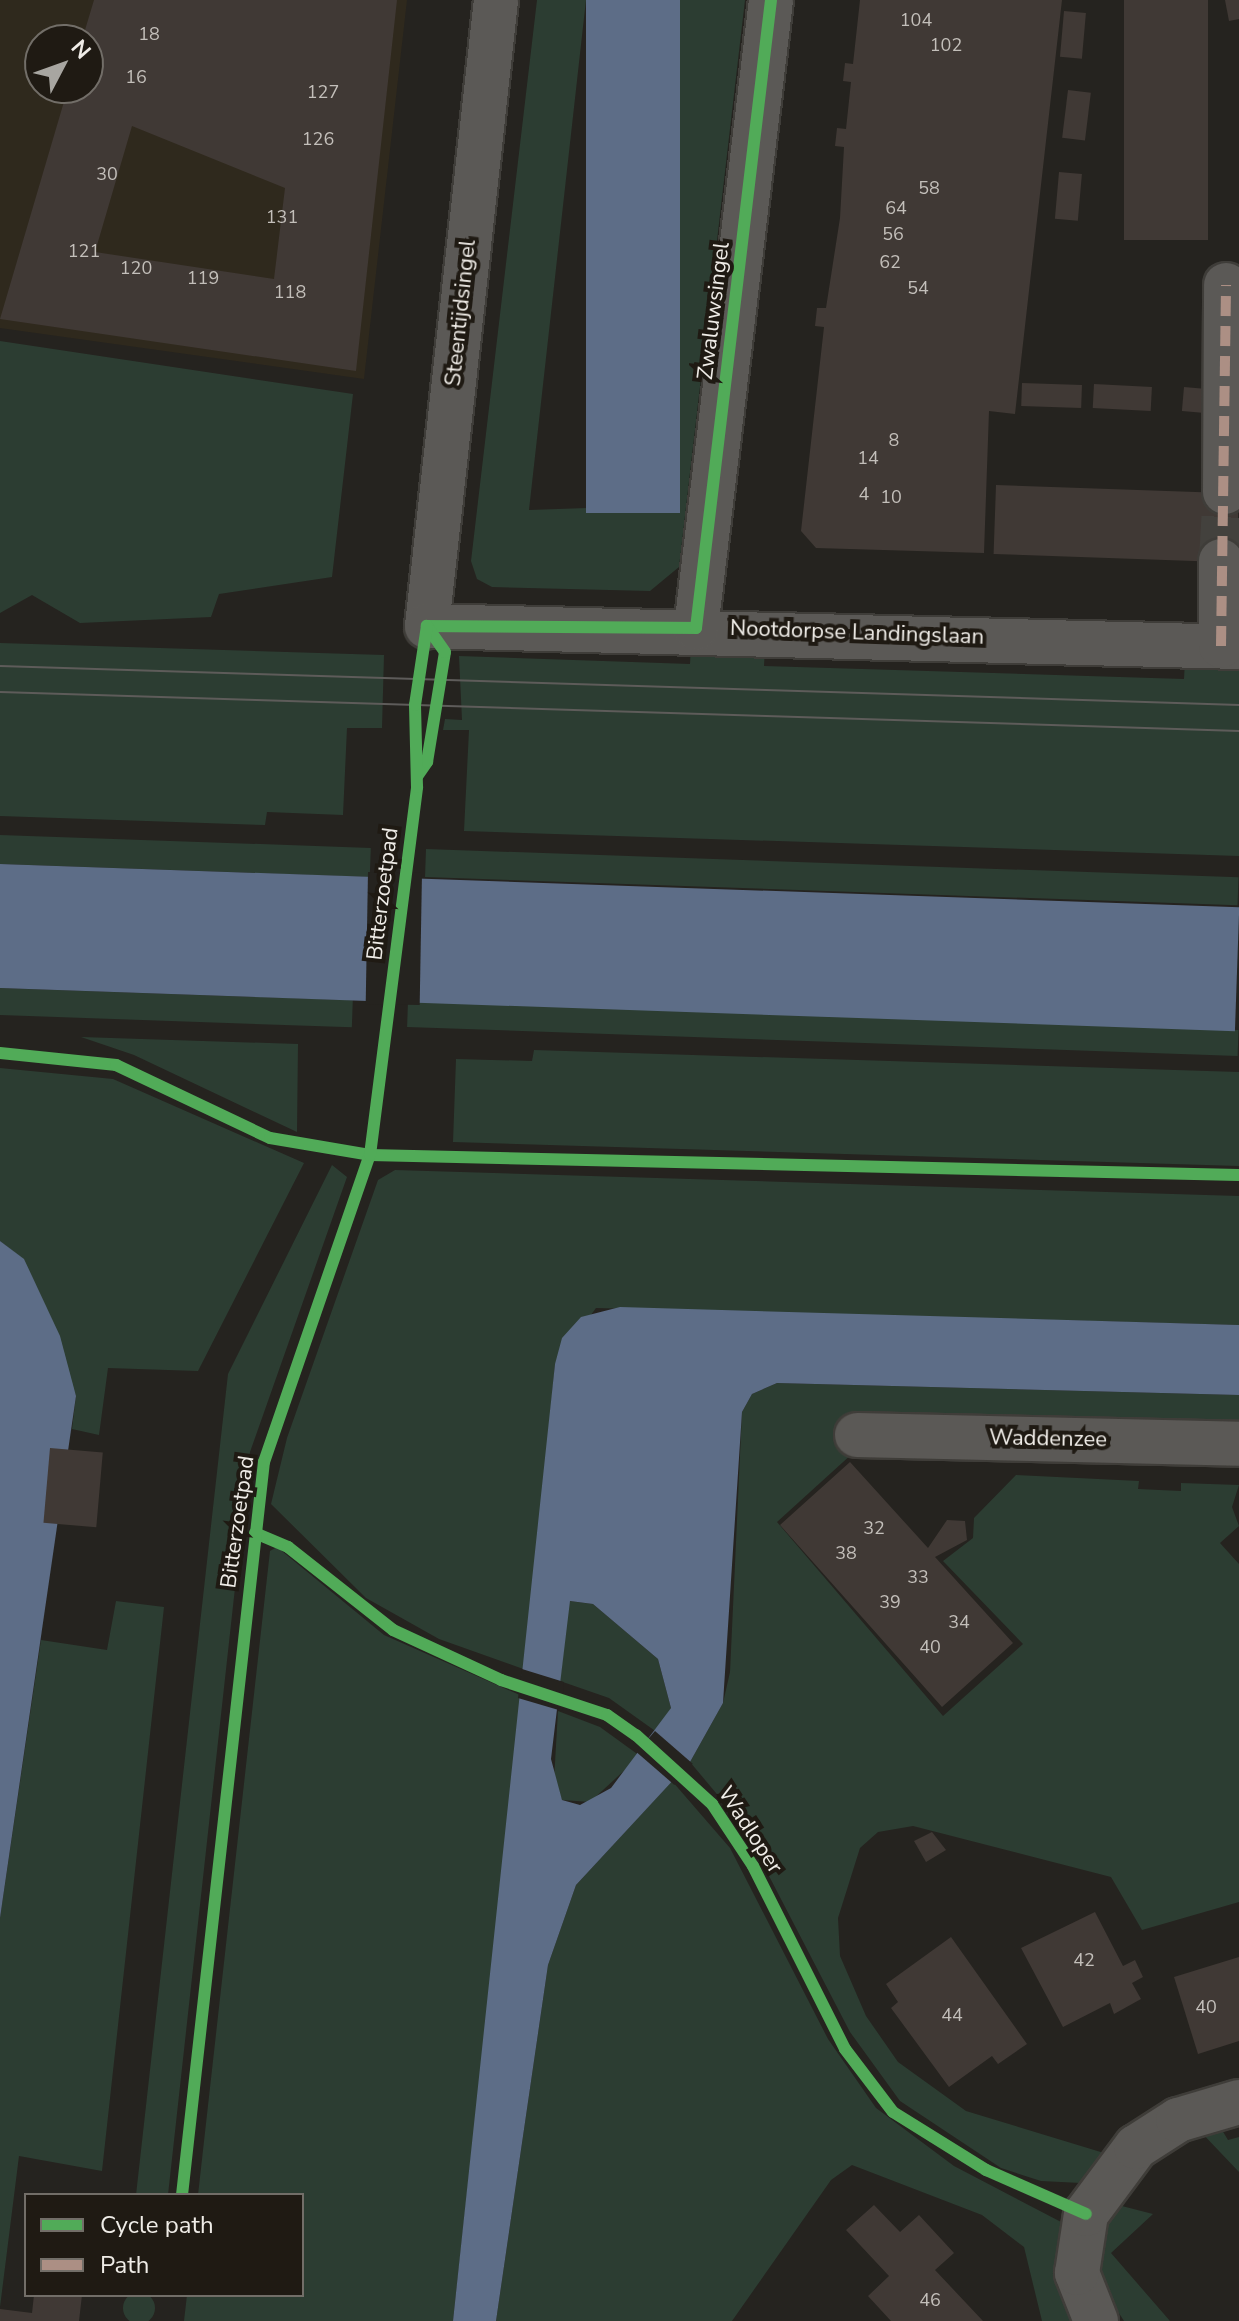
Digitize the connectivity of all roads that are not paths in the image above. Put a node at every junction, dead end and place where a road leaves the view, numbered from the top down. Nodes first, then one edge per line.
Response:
1 (496, 0) edge
2 (771, 0) edge
3 (1226, 285) dead end
4 (1225, 492) tunnel mouth
5 (1221, 561) tunnel mouth
6 (427, 626) joint
7 (696, 628) junction
8 (1230, 646) edge
9 (857, 1435) dead end
10 (1239, 1444) edge
11 (1239, 2102) edge
12 (1096, 2321) edge

1 - 6 street, Steentijdsingel
2 - 7 street, Zwaluwsingel
3 - 4 street
5 - 8 street
6 - 7 street, Nootdorpse Landingslaan
7 - 8 street, Nootdorpse Landingslaan
9 - 10 street, Waddenzee
11 - 12 street

